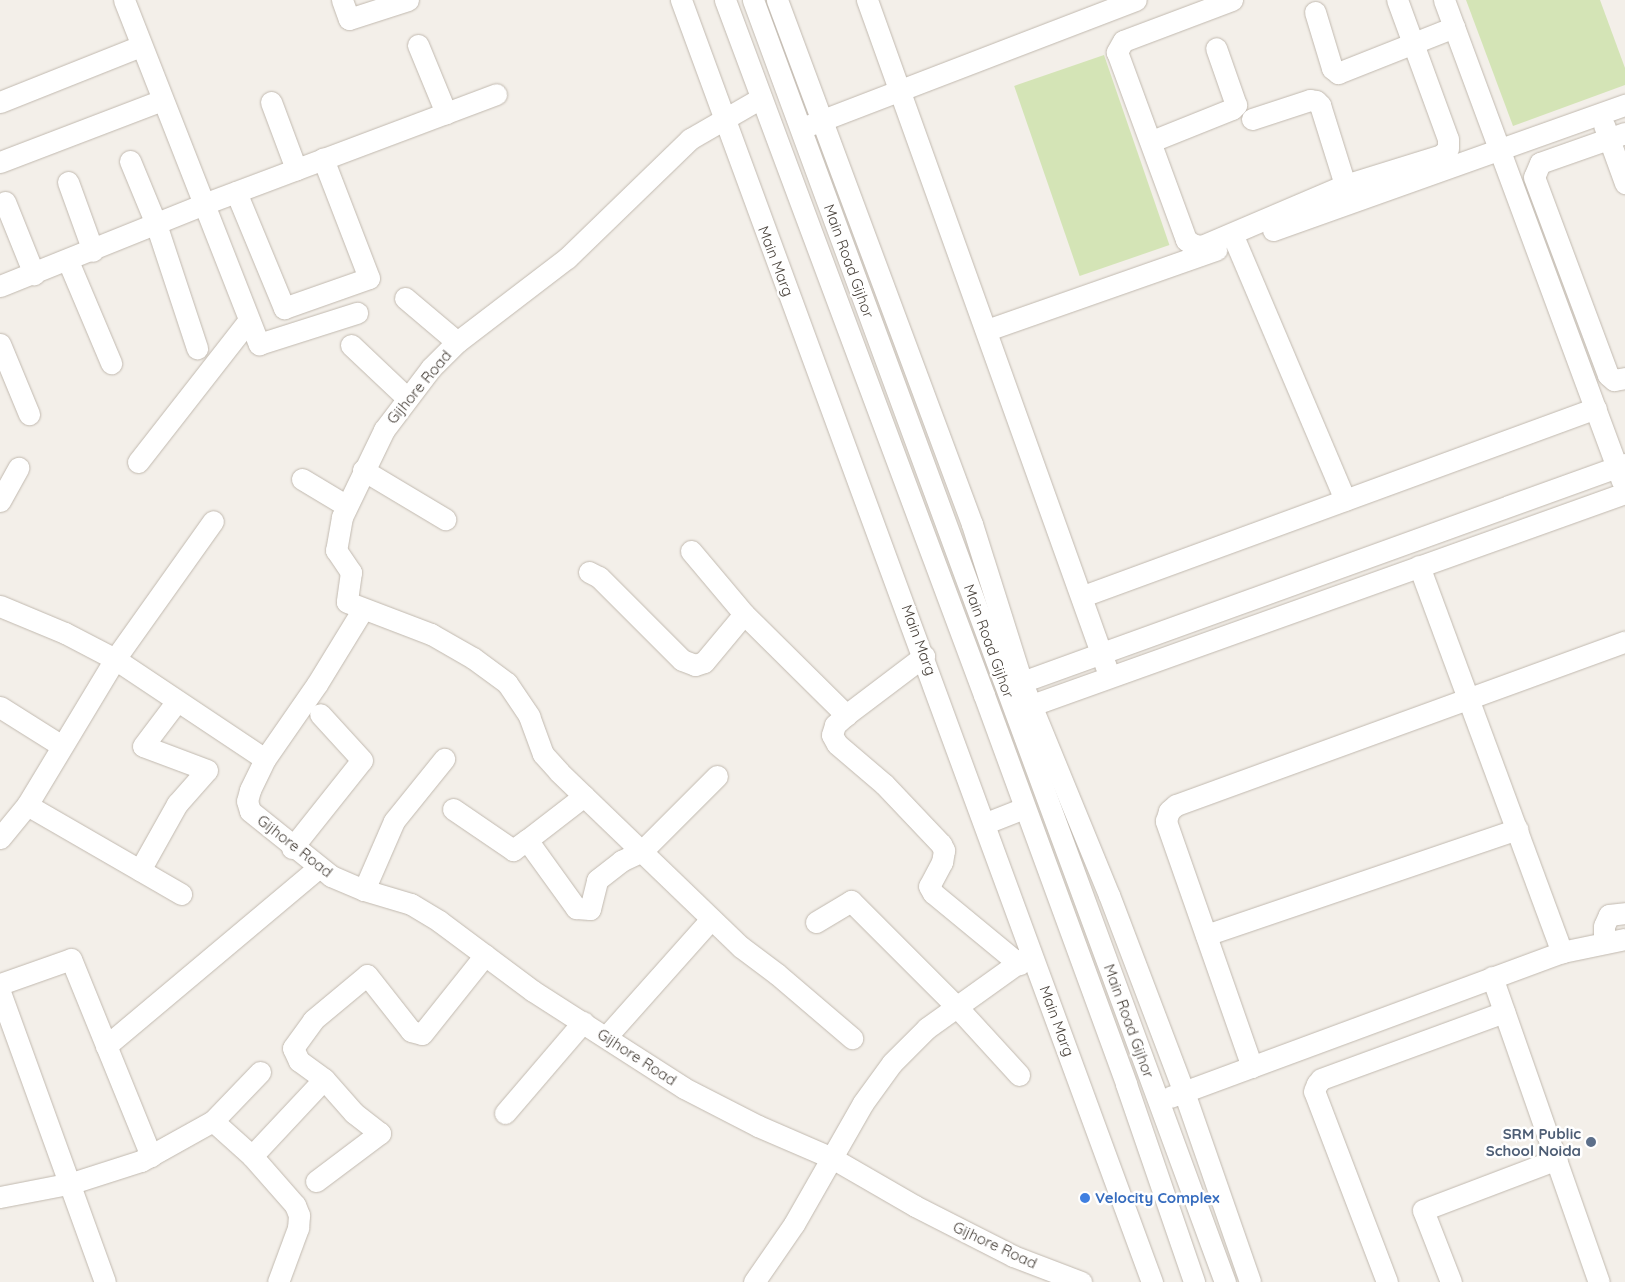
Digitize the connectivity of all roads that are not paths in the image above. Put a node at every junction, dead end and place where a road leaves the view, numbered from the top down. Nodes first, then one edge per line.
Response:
1 (124, 0) edge
2 (342, 0) edge
3 (408, 0) edge
4 (681, 0) edge
5 (725, 0) edge
6 (753, 0) edge
7 (776, 0) edge
8 (867, 0) edge
9 (1136, 0) edge
10 (1232, 0) edge
11 (1397, 0) edge
12 (1444, 0) edge
13 (1315, 12) dead end
14 (1454, 27) junction
15 (1414, 42) junction
16 (418, 45) dead end
17 (141, 46) junction
18 (1216, 48) dead end
19 (900, 90) junction
20 (496, 94) dead end
21 (762, 98) junction
22 (162, 100) junction
23 (0, 102) edge
24 (271, 102) dead end
25 (1625, 104) edge
26 (446, 113) junction
27 (1600, 114) junction
28 (723, 118) junction
29 (1252, 119) dead end
30 (820, 121) junction
31 (800, 128) junction
32 (1558, 129) junction
33 (1617, 136) edge
34 (775, 137) junction
35 (1152, 141) junction
36 (1500, 150) junction
37 (1566, 153) junction
38 (323, 159) junction
39 (130, 160) dead end
40 (0, 162) edge
41 (296, 169) junction
42 (68, 182) dead end
43 (1625, 183) edge
44 (1345, 185) junction
45 (236, 192) junction
46 (5, 202) dead end
47 (204, 204) junction
48 (156, 224) junction
49 (1236, 243) junction
50 (93, 250) junction
51 (68, 261) junction
52 (34, 274) junction
53 (0, 286) edge
54 (405, 298) dead end
55 (357, 313) dead end
56 (249, 320) junction
57 (987, 330) junction
58 (457, 342) junction
59 (0, 344) edge
60 (351, 345) dead end
61 (197, 348) dead end
62 (111, 363) dead end
63 (1619, 379) edge
64 (1589, 388) junction
65 (407, 398) junction
66 (1596, 408) junction
67 (28, 414) dead end
68 (138, 462) dead end
69 (1622, 466) edge
70 (18, 468) dead end
71 (363, 470) junction
72 (302, 480) dead end
73 (1625, 493) edge
74 (1345, 500) junction
75 (0, 501) edge
76 (347, 506) junction
77 (445, 519) dead end
78 (213, 522) dead end
79 (692, 551) dead end
80 (1419, 566) junction
81 (589, 572) dead end
82 (1083, 596) junction
83 (0, 606) edge
84 (363, 610) junction
85 (744, 614) junction
86 (1625, 642) edge
87 (1104, 654) junction
88 (924, 656) junction
89 (115, 659) junction
90 (1110, 675) junction
91 (1014, 685) junction
92 (984, 695) junction
93 (1468, 698) junction
94 (177, 701) junction
95 (0, 707) edge
96 (1022, 708) junction
97 (320, 714) dead end
98 (846, 715) junction
99 (992, 720) junction
100 (62, 746) junction
101 (266, 759) junction
102 (444, 759) dead end
103 (717, 776) dead end
104 (584, 796) junction
105 (27, 805) junction
106 (1024, 808) junction
107 (453, 809) dead end
108 (986, 824) junction
109 (1517, 830) junction
110 (0, 838) edge
111 (528, 840) junction
112 (292, 848) junction
113 (642, 851) junction
114 (318, 867) junction
115 (140, 870) junction
116 (364, 890) junction
117 (181, 894) dead end
118 (1625, 912) edge
119 (711, 919) junction
120 (816, 922) dead end
121 (1206, 935) junction
122 (1625, 940) edge
123 (1604, 941) junction
124 (1562, 952) junction
125 (485, 955) junction
126 (1026, 958) junction
127 (1492, 976) junction
128 (0, 984) edge
129 (0, 992) edge
130 (957, 1007) junction
131 (1504, 1012) junction
132 (583, 1022) junction
133 (606, 1037) junction
134 (852, 1038) dead end
135 (106, 1046) junction
136 (1252, 1066) junction
137 (260, 1072) dead end
138 (1019, 1075) dead end
139 (324, 1079) junction
140 (1184, 1092) junction
141 (1159, 1101) junction
142 (505, 1113) dead end
143 (213, 1122) junction
144 (151, 1156) junction
145 (252, 1156) junction
146 (832, 1158) junction
147 (1557, 1160) junction
148 (316, 1181) dead end
149 (72, 1183) junction
150 (0, 1197) edge
151 (105, 1282) edge
152 (278, 1282) edge
153 (754, 1282) edge
154 (1081, 1282) edge
155 (1152, 1282) edge
156 (1194, 1282) edge
157 (1225, 1282) edge
158 (1250, 1282) edge
159 (1387, 1282) edge
160 (1451, 1282) edge
161 (1599, 1282) edge

1 - 17 street
2 - 3 street
4 - 28 street, Main Marg
5 - 21 street, Main Road Gijhor
6 - 31 street, Main Road Gijhor
7 - 30 street
8 - 19 street
9 - 19 street
10 - 35 street
11 - 15 street
12 - 14 street
13 - 15 street
14 - 15 street
14 - 36 street
15 - 44 street
16 - 26 street
17 - 22 street
17 - 23 street
18 - 35 street
19 - 30 street
19 - 57 street
20 - 26 street
21 - 28 street, Gijhore Road
21 - 34 street, Main Road Gijhor
22 - 40 street
22 - 47 street
24 - 41 street
25 - 27 street
26 - 38 street
27 - 32 street
27 - 33 street
28 - 58 street, Gijhore Road
28 - 88 street, Main Marg
29 - 44 street
30 - 31 street
30 - 91 street
31 - 34 street
31 - 91 street, Main Road Gijhor
32 - 36 street
32 - 37 street
33 - 37 street
33 - 43 street
34 - 92 street, Main Road Gijhor
35 - 44 street
36 - 49 street
36 - 64 street
37 - 63 street
38 - 41 street
38 - 45 street
39 - 48 street
41 - 45 street
42 - 50 street
45 - 47 street
46 - 52 street
47 - 48 street
47 - 56 street
48 - 50 street
48 - 61 street
49 - 57 street
49 - 74 street
50 - 51 street
51 - 52 street
51 - 62 street
52 - 53 street
54 - 58 street
55 - 56 street
56 - 68 street
57 - 82 street
58 - 65 street, Gijhore Road
59 - 67 street
60 - 65 street
63 - 64 street
64 - 66 street
65 - 71 street, Gijhore Road
66 - 69 street
66 - 74 street
69 - 73 street
69 - 87 street
70 - 75 street
71 - 76 street, Gijhore Road
71 - 77 street
72 - 76 street
73 - 80 street
74 - 82 street
76 - 84 street, Gijhore Road
78 - 89 street
79 - 85 street
80 - 90 street
80 - 93 street
81 - 85 street
82 - 87 street
83 - 89 street
84 - 101 street, Gijhore Road
84 - 104 street
85 - 98 street
86 - 93 street
87 - 90 street
87 - 91 street
88 - 98 street
88 - 108 street, Main Marg
89 - 94 street
89 - 100 street
90 - 96 street
91 - 92 street
91 - 96 street
92 - 99 street, Main Road Gijhor
93 - 109 street
93 - 121 street
94 - 101 street
94 - 115 street
95 - 100 street
96 - 99 street
96 - 140 street
96 - 141 street, Main Road Gijhor
97 - 112 street
98 - 126 street
99 - 106 street, Main Road Gijhor
100 - 105 street
101 - 112 street, Gijhore Road
102 - 116 street
103 - 113 street
104 - 111 street
104 - 113 street
105 - 110 street
105 - 115 street
106 - 108 street
106 - 156 street, Main Road Gijhor
107 - 111 street
108 - 126 street, Main Marg
109 - 121 street
109 - 124 street
111 - 113 street
112 - 114 street, Gijhore Road
113 - 119 street
114 - 116 street, Gijhore Road
114 - 135 street
115 - 117 street
116 - 125 street, Gijhore Road
118 - 123 street
119 - 133 street
119 - 134 street
120 - 130 street
121 - 136 street
122 - 123 street
123 - 124 street
124 - 127 street
125 - 132 street, Gijhore Road
125 - 139 street
126 - 130 street
126 - 155 street, Main Marg
127 - 131 street
127 - 136 street
128 - 135 street
129 - 149 street
130 - 138 street
130 - 146 street
131 - 147 street
131 - 159 street
132 - 133 street, Gijhore Road
132 - 142 street
133 - 146 street, Gijhore Road
135 - 144 street
136 - 140 street
137 - 143 street
139 - 145 street
139 - 148 street
140 - 141 street
140 - 158 street
141 - 157 street, Main Road Gijhor
143 - 144 street
143 - 145 street
144 - 149 street
145 - 152 street
146 - 153 street
146 - 154 street, Gijhore Road
147 - 160 street
147 - 161 street
149 - 150 street
149 - 151 street

